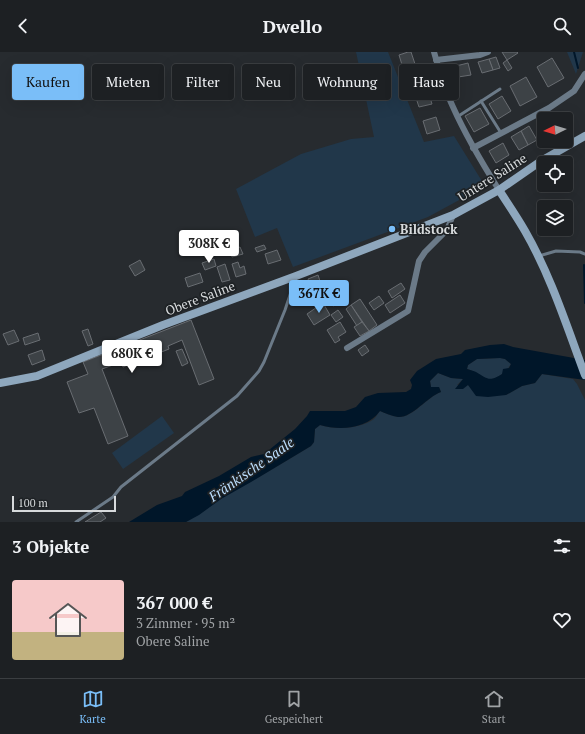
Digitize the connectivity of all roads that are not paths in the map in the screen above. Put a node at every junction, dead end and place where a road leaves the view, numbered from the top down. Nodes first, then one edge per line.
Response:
1 (434, 52) edge
2 (488, 52) edge
3 (436, 60) junction
4 (585, 74) edge
5 (500, 88) dead end
6 (481, 101) junction
7 (457, 117) junction
8 (501, 133) junction
9 (585, 136) edge
10 (473, 148) junction
11 (499, 190) junction
12 (453, 215) junction
13 (585, 254) edge
14 (538, 257) junction
15 (296, 276) junction
16 (347, 348) dead end
17 (585, 375) edge
18 (0, 383) edge
19 (76, 522) edge

1 - 3 street
2 - 3 street
3 - 7 street
4 - 8 street
5 - 6 lane
6 - 7 lane
6 - 8 lane
7 - 10 street
8 - 10 street
9 - 11 main road, Untere Saline
10 - 11 street
11 - 12 main road, Untere Saline
11 - 14 main road
12 - 15 main road, Obere Saline
12 - 16 street
13 - 14 lane
14 - 17 main road
15 - 18 main road, Obere Saline
15 - 19 lane

